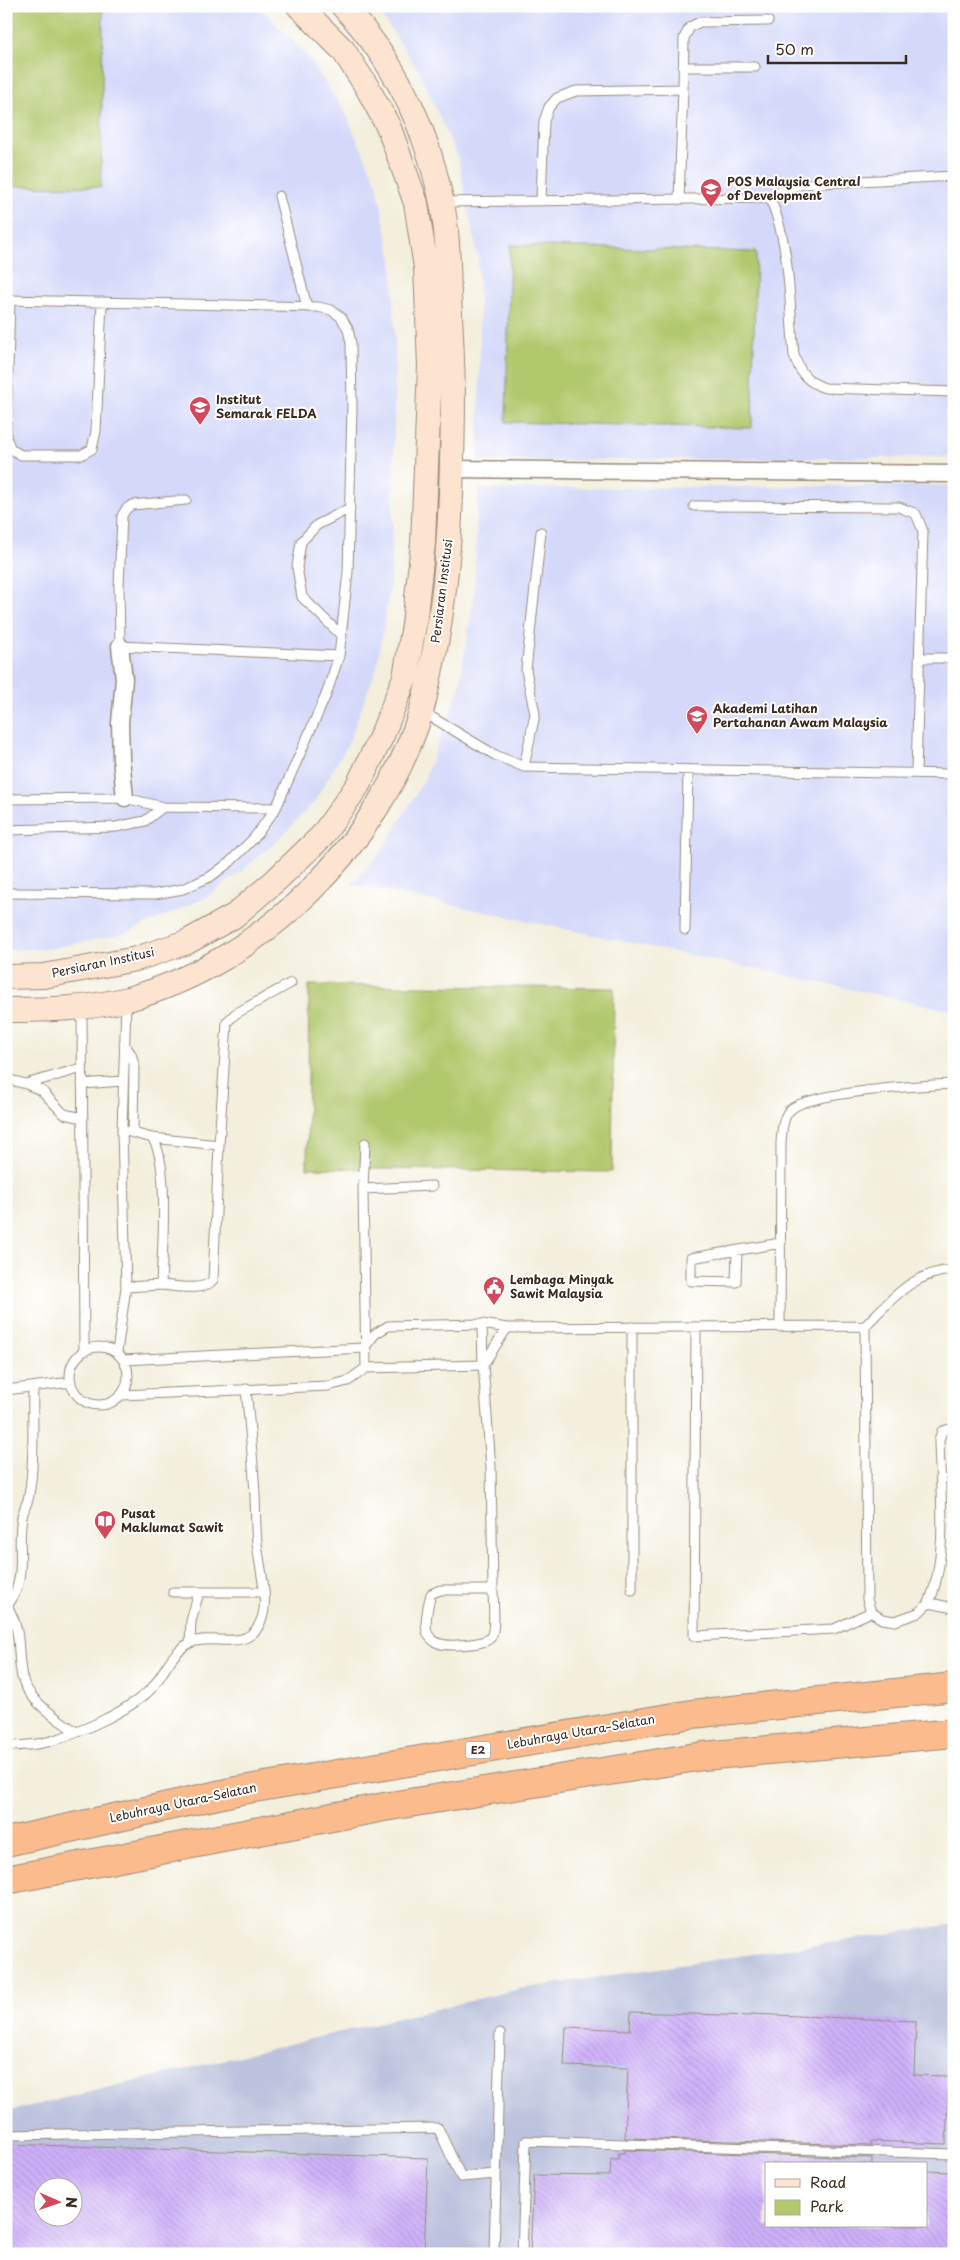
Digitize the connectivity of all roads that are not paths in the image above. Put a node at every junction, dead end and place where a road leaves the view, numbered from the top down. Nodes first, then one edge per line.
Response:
1 (299, 6) edge
2 (343, 6) edge
3 (768, 21) dead end
4 (684, 67) junction
5 (755, 67) dead end
6 (683, 89) junction
7 (954, 176) edge
8 (279, 196) dead end
9 (770, 198) junction
10 (541, 200) junction
11 (680, 200) junction
12 (442, 202) junction
13 (8, 300) edge
14 (102, 302) junction
15 (307, 307) junction
16 (954, 392) edge
17 (6, 436) edge
18 (452, 470) junction
19 (954, 474) edge
20 (186, 500) dead end
21 (694, 506) dead end
22 (350, 508) junction
23 (541, 532) dead end
24 (342, 636) junction
25 (120, 646) junction
26 (338, 656) junction
27 (919, 658) junction
28 (954, 658) edge
29 (422, 711) junction
30 (524, 767) junction
31 (688, 770) junction
32 (916, 773) junction
33 (954, 774) edge
34 (125, 798) junction
35 (6, 799) edge
36 (163, 807) junction
37 (276, 808) junction
38 (6, 830) edge
39 (6, 893) edge
40 (685, 930) dead end
41 (6, 977) edge
42 (291, 982) dead end
43 (126, 999) junction
44 (82, 1008) junction
45 (6, 1010) edge
46 (124, 1044) junction
47 (82, 1068) junction
48 (6, 1079) edge
49 (123, 1081) junction
50 (26, 1084) junction
51 (82, 1084) junction
52 (954, 1084) edge
53 (83, 1118) junction
54 (122, 1130) junction
55 (133, 1133) junction
56 (152, 1138) junction
57 (366, 1143) dead end
58 (219, 1145) junction
59 (432, 1186) dead end
60 (363, 1189) junction
61 (781, 1244) junction
62 (737, 1251) junction
63 (954, 1270) edge
64 (161, 1285) junction
65 (126, 1287) junction
66 (482, 1324) junction
67 (865, 1326) junction
68 (632, 1327) junction
69 (696, 1327) junction
70 (780, 1327) junction
71 (507, 1328) junction
72 (364, 1348) junction
73 (84, 1350) junction
74 (117, 1352) junction
75 (124, 1360) junction
76 (483, 1365) junction
77 (366, 1368) junction
78 (71, 1382) junction
79 (33, 1388) junction
80 (246, 1389) junction
81 (6, 1390) edge
82 (122, 1395) junction
83 (954, 1428) edge
84 (492, 1590) junction
85 (632, 1590) dead end
86 (173, 1592) dead end
87 (199, 1592) junction
88 (263, 1592) junction
89 (929, 1603) junction
90 (6, 1606) edge
91 (954, 1608) edge
92 (872, 1612) junction
93 (190, 1643) junction
94 (954, 1687) edge
95 (76, 1732) junction
96 (954, 1733) edge
97 (6, 1746) edge
98 (6, 1842) edge
99 (6, 1880) edge
100 (500, 2033) dead end
101 (6, 2135) edge
102 (954, 2154) edge
103 (496, 2174) junction
104 (494, 2254) edge
105 (522, 2254) edge

1 - 41 street, Persiaran Institusi
2 - 12 street, Persiaran Institusi
3 - 4 lane
4 - 5 lane
4 - 6 lane
6 - 10 lane
6 - 11 lane
7 - 9 lane
8 - 15 lane
9 - 11 lane
9 - 16 lane
10 - 11 lane
10 - 12 lane
12 - 18 street, Persiaran Institusi
13 - 14 lane
13 - 17 lane
14 - 15 lane
14 - 17 lane
15 - 22 lane
18 - 19 street
18 - 29 street, Persiaran Institusi
20 - 25 lane
21 - 27 lane
22 - 24 lane
22 - 24 lane
23 - 30 lane
24 - 26 lane
25 - 26 lane
25 - 34 street
26 - 37 lane
27 - 28 lane
27 - 32 lane
29 - 30 lane
29 - 43 street, Persiaran Institusi
30 - 31 lane
31 - 32 lane
31 - 40 lane
32 - 33 lane
34 - 35 lane
34 - 36 lane
36 - 37 lane
36 - 38 lane
37 - 39 lane
42 - 58 lane
43 - 44 street, Persiaran Institusi
43 - 46 lane
44 - 45 street, Persiaran Institusi
44 - 47 lane
46 - 49 lane
46 - 55 lane
47 - 50 lane
47 - 51 lane
48 - 50 lane
49 - 51 lane
49 - 54 lane
50 - 53 lane
51 - 53 lane
52 - 61 lane
53 - 73 lane
54 - 55 lane
54 - 65 lane
55 - 56 lane
56 - 58 lane
56 - 64 lane
57 - 60 lane
58 - 64 lane
59 - 60 lane
60 - 72 lane
61 - 62 lane
61 - 70 lane
62 - 62 lane
63 - 67 lane
64 - 65 lane
65 - 74 lane
66 - 71 lane
66 - 72 lane
66 - 76 lane
67 - 70 lane
67 - 92 lane
68 - 69 lane
68 - 71 lane
68 - 85 lane
69 - 70 lane
69 - 92 lane
71 - 76 lane
72 - 75 lane
72 - 77 lane
73 - 74 lane
73 - 78 lane
74 - 75 lane
75 - 82 lane
76 - 77 lane
76 - 84 lane
77 - 80 lane
78 - 79 lane
78 - 82 lane
79 - 81 lane
79 - 90 lane
80 - 82 lane
80 - 88 lane
83 - 89 lane
84 - 84 lane
86 - 87 lane
87 - 88 lane
87 - 93 lane
88 - 93 lane
89 - 91 lane
89 - 92 lane
90 - 95 lane
93 - 95 lane
94 - 98 highway, Lebuhraya Utara–Selatan / E2
95 - 97 lane
96 - 99 highway
100 - 103 lane
101 - 103 lane
102 - 105 lane
103 - 104 lane

